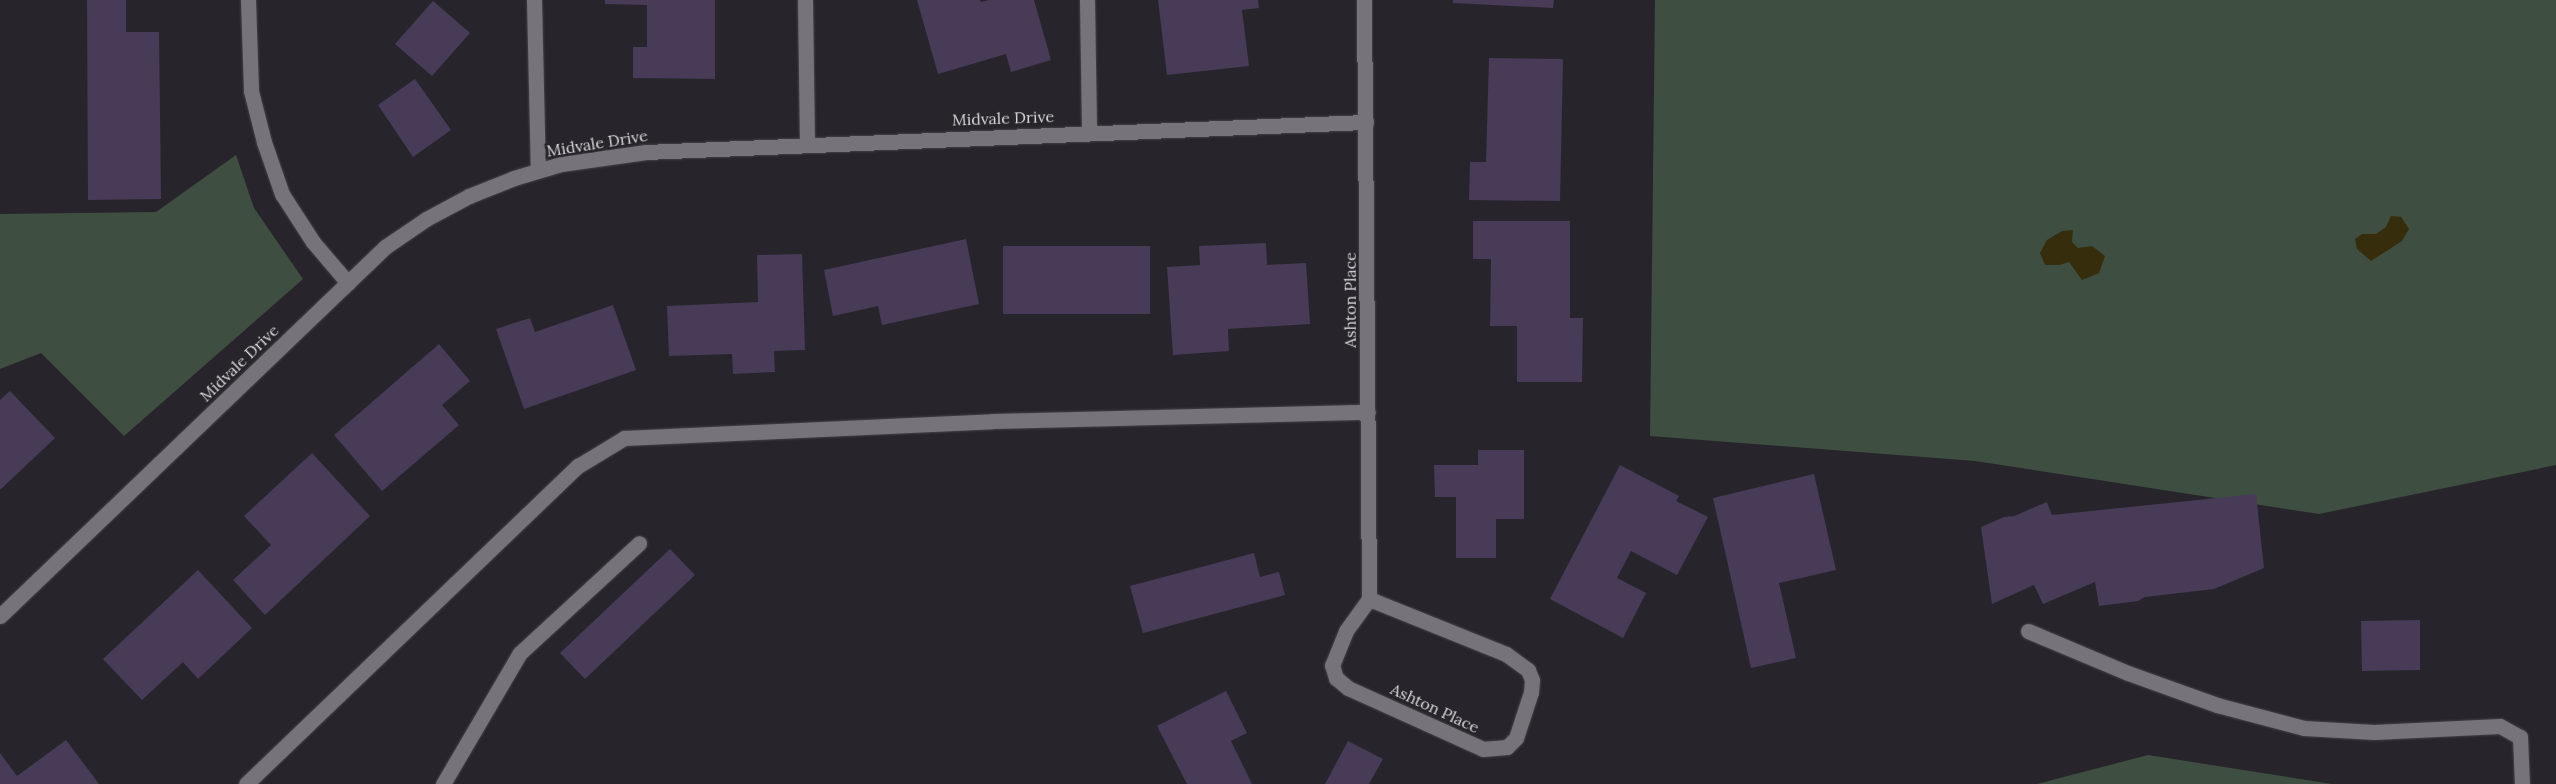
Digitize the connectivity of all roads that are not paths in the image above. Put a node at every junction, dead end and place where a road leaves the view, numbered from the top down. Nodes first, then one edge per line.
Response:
1 (248, 0) edge
2 (534, 0) edge
3 (805, 0) edge
4 (1087, 0) edge
5 (1364, 0) edge
6 (1366, 122) junction
7 (1089, 132) junction
8 (807, 144) junction
9 (538, 170) junction
10 (348, 283) junction
11 (1368, 412) junction
12 (639, 543) dead end
13 (1369, 599) junction
14 (0, 616) edge
15 (2028, 631) dead end
16 (246, 784) edge
17 (443, 784) edge
18 (2522, 784) edge

1 - 10 street
2 - 9 street
3 - 8 street
4 - 7 street
5 - 6 street, Ashton Place
6 - 7 street, Midvale Drive
6 - 11 street, Ashton Place
7 - 8 street, Midvale Drive
8 - 9 street, Midvale Drive
9 - 10 street, Midvale Drive
10 - 14 street, Midvale Drive
11 - 13 street, Ashton Place
11 - 16 street
12 - 17 street
13 - 13 street, Ashton Place
15 - 18 street

